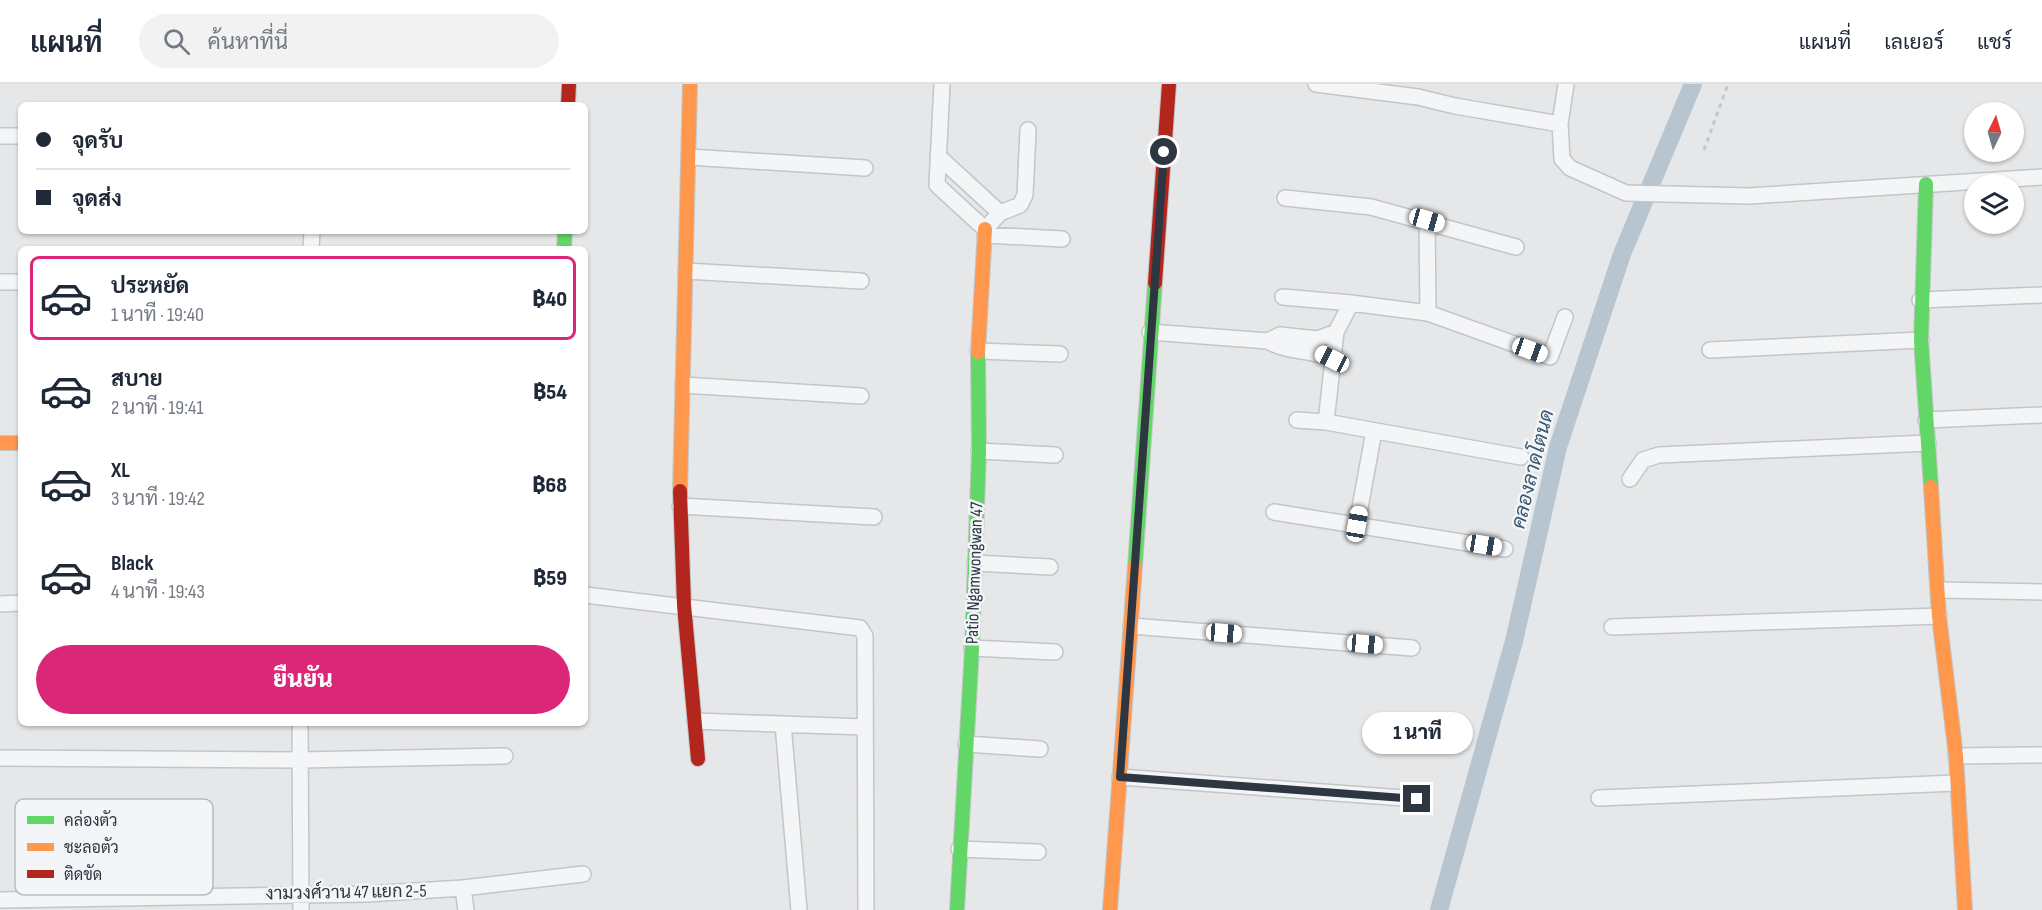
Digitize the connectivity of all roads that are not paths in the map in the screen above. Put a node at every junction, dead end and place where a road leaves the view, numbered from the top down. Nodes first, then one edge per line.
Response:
1 (569, 84) edge
2 (690, 84) edge
3 (942, 84) edge
4 (1169, 84) edge
5 (1316, 84) edge
6 (1566, 84) edge
7 (1418, 90) edge
8 (568, 102) edge
9 (1560, 124) junction
10 (1028, 130) dead end
11 (0, 136) edge
12 (18, 136) edge
13 (938, 156) junction
14 (689, 157) junction
15 (865, 168) dead end
16 (2042, 177) edge
17 (1926, 184) junction
18 (1285, 198) dead end
19 (1000, 213) junction
20 (1427, 220) junction
21 (985, 232) junction
22 (1062, 239) dead end
23 (1516, 247) dead end
24 (686, 271) junction
25 (861, 281) dead end
26 (0, 282) edge
27 (18, 282) edge
28 (2042, 296) edge
29 (1283, 297) dead end
30 (1920, 300) junction
31 (1351, 303) junction
32 (1428, 313) junction
33 (1564, 317) dead end
34 (1150, 332) junction
35 (1336, 332) junction
36 (1921, 340) junction
37 (1268, 341) junction
38 (1710, 350) dead end
39 (978, 351) junction
40 (1060, 354) dead end
41 (1332, 359) junction
42 (683, 385) junction
43 (861, 396) dead end
44 (2042, 415) edge
45 (1297, 420) dead end
46 (1926, 420) junction
47 (1326, 422) junction
48 (1374, 431) junction
49 (18, 442) edge
50 (0, 443) edge
51 (1928, 443) junction
52 (979, 451) junction
53 (1055, 455) dead end
54 (1521, 457) dead end
55 (1630, 478) dead end
56 (680, 506) junction
57 (1274, 512) dead end
58 (874, 517) dead end
59 (1357, 524) junction
60 (1505, 549) dead end
61 (975, 563) junction
62 (1050, 567) dead end
63 (1940, 590) junction
64 (2042, 592) edge
65 (588, 596) edge
66 (18, 603) edge
67 (0, 604) edge
68 (684, 605) junction
69 (1940, 616) junction
70 (1131, 626) junction
71 (1612, 627) dead end
72 (972, 648) junction
73 (1412, 648) dead end
74 (1055, 652) dead end
75 (695, 721) junction
76 (783, 724) junction
77 (300, 726) edge
78 (864, 727) junction
79 (966, 744) junction
80 (1040, 749) dead end
81 (2042, 755) edge
82 (505, 756) dead end
83 (1956, 756) junction
84 (0, 758) edge
85 (698, 759) dead end
86 (300, 760) junction
87 (1120, 777) junction
88 (1956, 783) junction
89 (1599, 798) dead end
90 (1417, 799) dead end
91 (959, 849) junction
92 (1038, 852) dead end
93 (583, 874) dead end
94 (463, 888) junction
95 (299, 893) junction
96 (247, 894) junction
97 (206, 895) edge
98 (213, 895) edge
99 (0, 900) edge
100 (248, 910) edge
101 (301, 910) edge
102 (466, 910) edge
103 (799, 910) edge
104 (866, 910) edge
105 (957, 910) edge
106 (1110, 910) edge
107 (1965, 910) edge

1 - 8 street
2 - 14 street
3 - 13 street
4 - 34 street
5 - 7 street
6 - 9 street
7 - 9 street
9 - 17 street
10 - 19 street
11 - 12 street
13 - 19 street
13 - 21 street
14 - 15 street
14 - 24 street
16 - 17 street
17 - 30 street
18 - 20 street
19 - 21 street
20 - 23 street
20 - 32 street
21 - 22 street
21 - 39 street, Patio Ngamwongwan 47
24 - 25 street
24 - 42 street
26 - 27 street
28 - 30 street
29 - 31 street
30 - 36 street
31 - 32 street
31 - 35 street
32 - 33 street
34 - 37 street
34 - 70 street
35 - 37 street
35 - 41 street
36 - 38 street
36 - 46 street
37 - 41 street
39 - 40 street
39 - 52 street, Patio Ngamwongwan 47
41 - 47 street
42 - 43 street
42 - 56 street
44 - 46 street
45 - 47 street
46 - 51 street
47 - 48 street
48 - 54 street
48 - 59 street
49 - 50 street
51 - 55 street
51 - 63 street
52 - 53 street
52 - 61 street, Patio Ngamwongwan 47
56 - 58 street
56 - 68 street
57 - 59 street
59 - 60 street
61 - 62 street
61 - 72 street, Patio Ngamwongwan 47
63 - 64 street
63 - 69 street
65 - 68 street
66 - 67 street
68 - 75 street
68 - 78 street
69 - 71 street
69 - 83 street
70 - 73 street
70 - 87 street
72 - 74 street
72 - 79 street, Patio Ngamwongwan 47
75 - 76 street
75 - 85 street
76 - 78 street
76 - 103 street
77 - 86 street
78 - 104 street
79 - 80 street
79 - 91 street, Patio Ngamwongwan 47
81 - 83 street
82 - 86 street
83 - 88 street
84 - 86 street
86 - 95 street
87 - 90 street
87 - 106 street
88 - 89 street
88 - 107 street
91 - 92 street
91 - 105 street, Patio Ngamwongwan 47
93 - 94 street, งามวงศ์วาน 47 แยก 2-5
94 - 95 street, งามวงศ์วาน 47 แยก 2-5
94 - 102 street
95 - 96 street, งามวงศ์วาน 47 แยก 2-5
95 - 101 street
96 - 98 street, งามวงศ์วาน 47 แยก 2-5
96 - 100 street
97 - 99 street, งามวงศ์วาน 47 แยก 2-5

